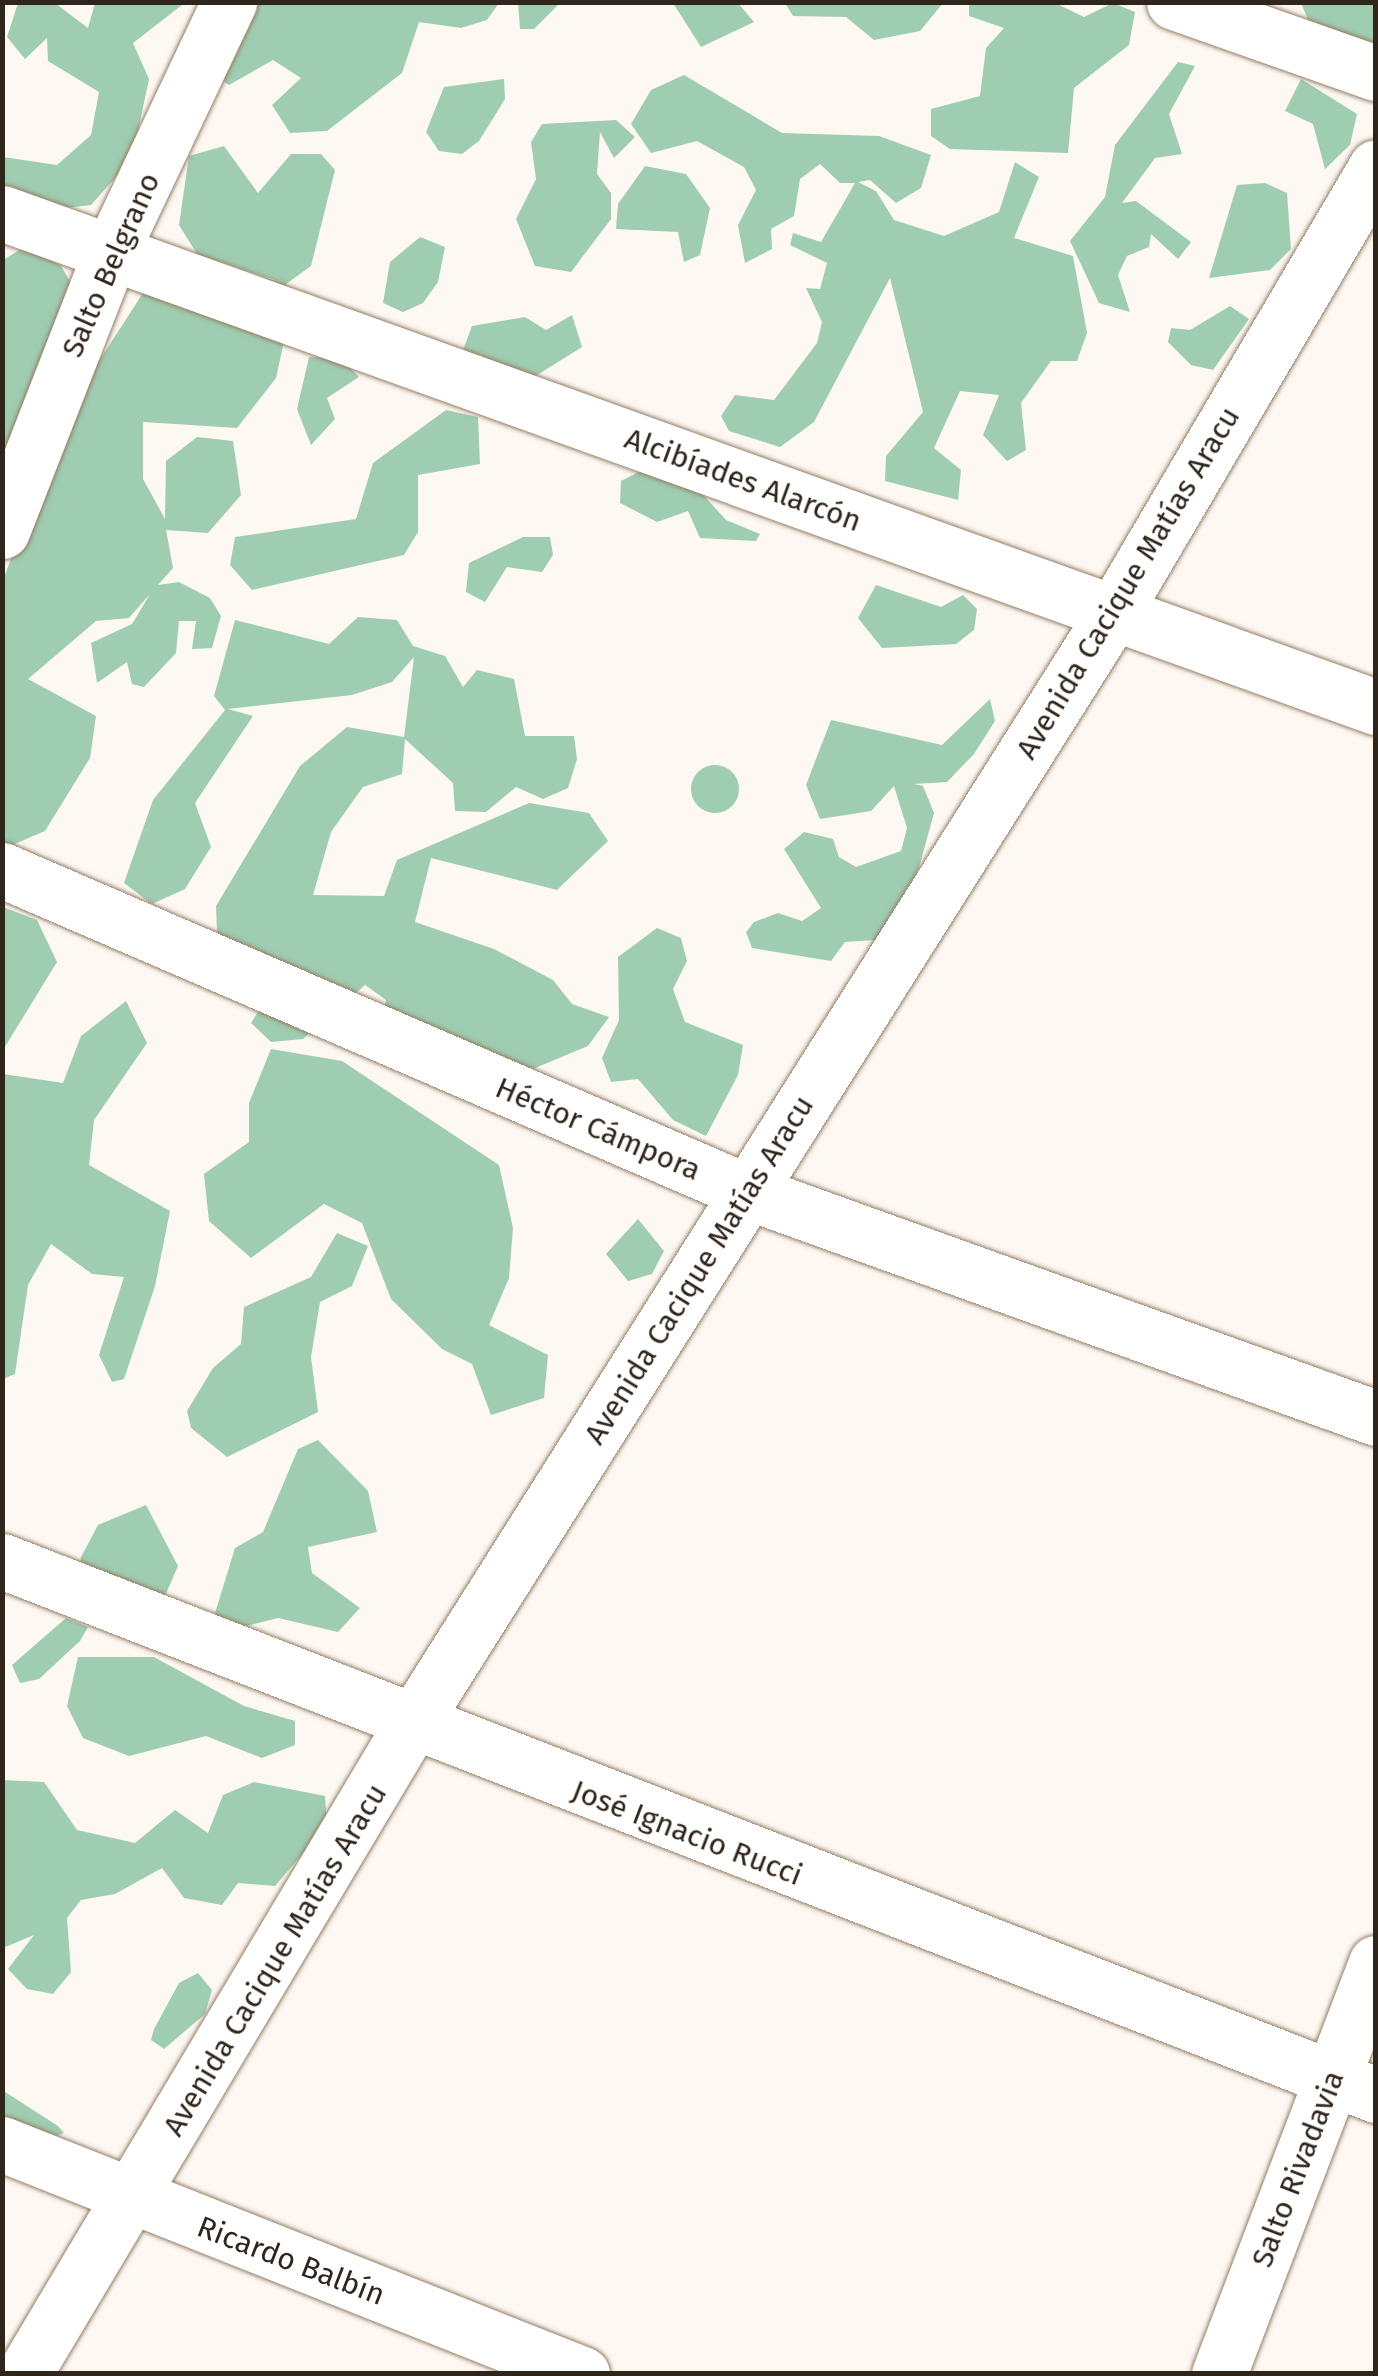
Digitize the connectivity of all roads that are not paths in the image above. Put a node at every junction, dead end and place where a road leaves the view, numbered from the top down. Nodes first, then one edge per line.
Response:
1 (229, 2) edge
2 (1174, 2) edge
3 (1376, 73) edge
4 (1376, 167) edge
5 (2, 213) edge
6 (110, 254) junction
7 (2, 531) edge
8 (1114, 612) junction
9 (1376, 707) edge
10 (2, 870) edge
11 (748, 1192) junction
12 (1376, 1418) edge
13 (2, 1561) edge
14 (410, 1727) junction
15 (1376, 1963) edge
16 (1354, 2087) edge
17 (2, 2144) edge
18 (133, 2199) junction
19 (24, 2374) edge
20 (582, 2374) edge
21 (1219, 2374) edge

1 - 6 street, Salto Belgrano
2 - 3 street
4 - 8 street, Avenida Cacique Matías Aracu
5 - 6 street, Alcibíades Alarcón
6 - 7 street, Salto Belgrano
6 - 8 street, Alcibíades Alarcón
8 - 9 street, Alcibíades Alarcón
8 - 11 street, Avenida Cacique Matías Aracu
10 - 11 street, Héctor Cámpora
11 - 12 street, Héctor Cámpora
11 - 14 street, Avenida Cacique Matías Aracu
13 - 14 street, José Ignacio Rucci
14 - 16 street, José Ignacio Rucci
14 - 18 street, Avenida Cacique Matías Aracu
15 - 16 street, Salto Rivadavia
16 - 21 street, Salto Rivadavia
17 - 18 street, Ricardo Balbín
18 - 19 street, Avenida Cacique Matías Aracu
18 - 20 street, Ricardo Balbín

